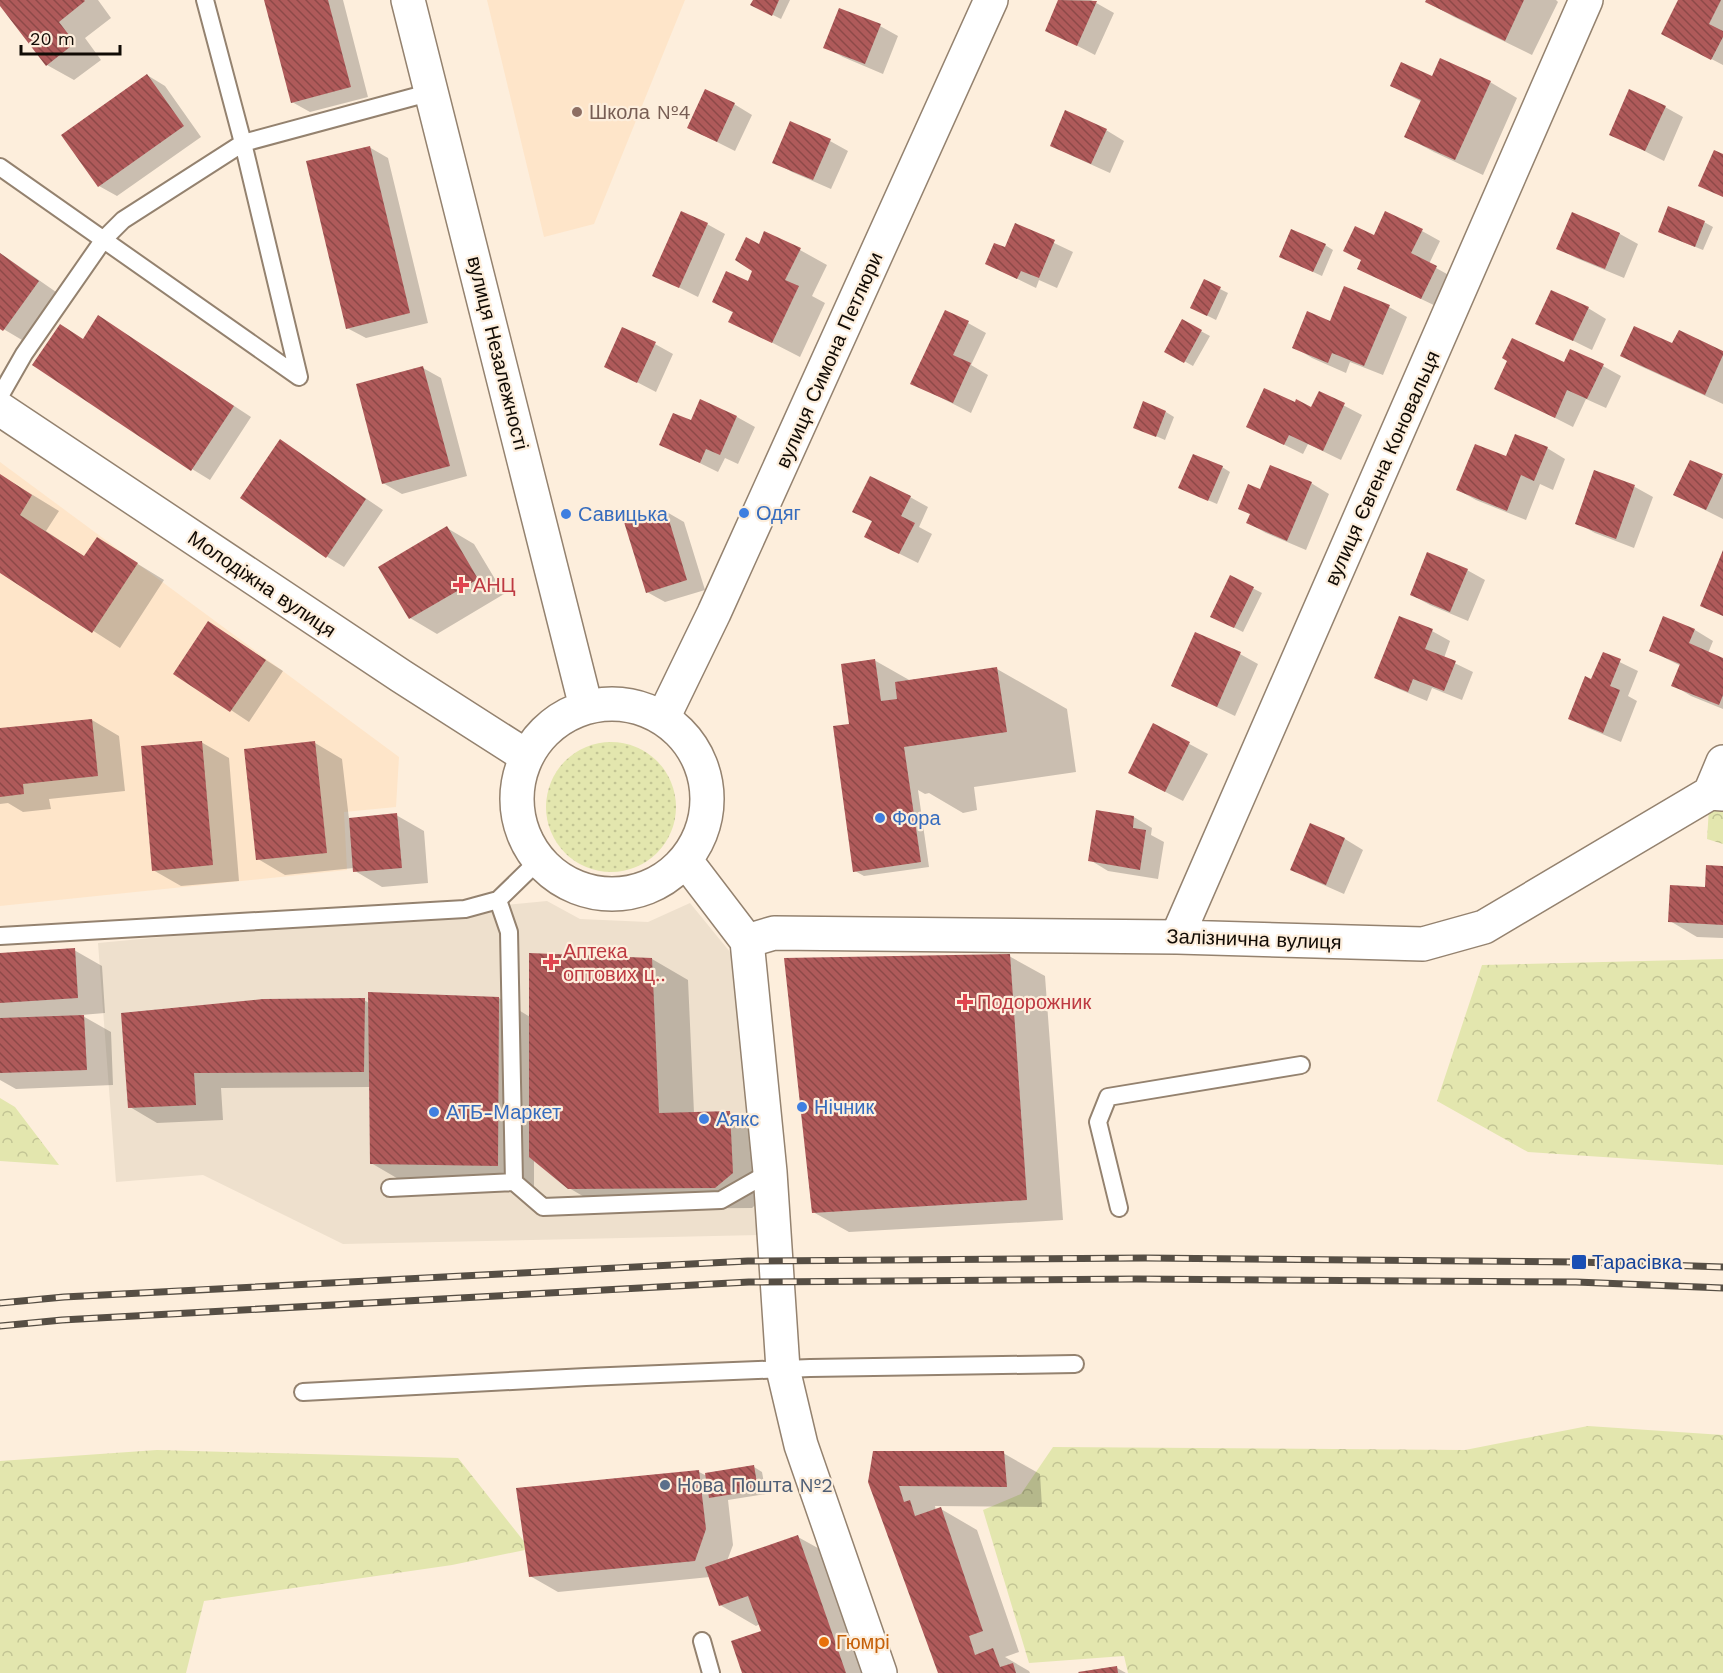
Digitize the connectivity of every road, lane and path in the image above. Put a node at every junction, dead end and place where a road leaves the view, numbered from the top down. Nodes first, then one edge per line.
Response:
1 (205, 0) edge
2 (408, 0) edge
3 (991, 0) edge
4 (1586, 0) edge
5 (432, 92) junction
6 (243, 143) junction
7 (0, 167) edge
8 (104, 239) junction
9 (0, 396) edge
10 (0, 409) edge
11 (586, 706) junction
12 (663, 718) junction
13 (526, 756) junction
14 (1723, 762) edge
15 (1716, 793) edge
16 (538, 861) junction
17 (686, 861) junction
18 (498, 900) junction
19 (0, 936) edge
20 (1177, 937) junction
21 (747, 941) junction
22 (1301, 1065) dead end
23 (770, 1172) junction
24 (514, 1182) junction
25 (390, 1188) dead end
26 (1119, 1209) dead end
27 (1075, 1364) dead end
28 (783, 1369) junction
29 (303, 1392) dead end
30 (702, 1641) dead end
31 (711, 1673) edge
32 (880, 1673) edge

1 - 6 lane
2 - 5 street, вулиця Незалежності
3 - 12 street, вулиця Симона Петлюри
4 - 20 street, вулиця Євгена Коновальця
5 - 6 lane
5 - 11 street, вулиця Незалежності
6 - 8 lane
6 - 8 lane
7 - 8 lane
8 - 9 lane
10 - 13 street, Молодіжна вулиця
11 - 12 street
11 - 13 street
12 - 17 street
13 - 16 street
14 - 15 street
15 - 20 street, Залізнична вулиця
16 - 17 street
16 - 18 lane
17 - 21 street
18 - 19 lane
18 - 24 lane
20 - 21 street, Залізнична вулиця
21 - 23 street
22 - 26 lane
23 - 24 lane
23 - 28 street
24 - 25 lane
27 - 28 lane
28 - 29 lane
28 - 32 street
30 - 31 lane

